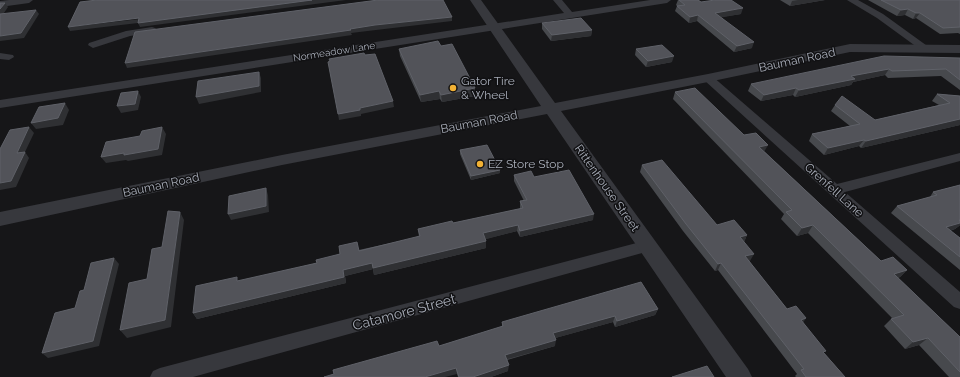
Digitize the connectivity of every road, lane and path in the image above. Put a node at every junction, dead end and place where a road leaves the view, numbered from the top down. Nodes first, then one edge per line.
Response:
1 (30, 0) edge
2 (475, 0) edge
3 (557, 0) edge
4 (668, 0) edge
5 (851, 0) edge
6 (0, 4) edge
7 (570, 15) junction
8 (494, 27) junction
9 (161, 29) edge
10 (93, 45) dead end
11 (925, 48) junction
12 (960, 49) edge
13 (708, 78) junction
14 (0, 104) edge
15 (551, 108) junction
16 (960, 157) edge
17 (833, 190) junction
18 (0, 219) edge
19 (648, 246) junction
20 (960, 302) edge
21 (160, 377) edge
22 (740, 377) edge

1 - 6 street
2 - 8 street, Rittenhouse Street
3 - 7 street
4 - 7 street, Normeadow Lane
5 - 11 street
7 - 8 street, Normeadow Lane
8 - 14 street, Normeadow Lane
8 - 15 street, Rittenhouse Street
9 - 10 street
11 - 12 street, Bauman Road
11 - 13 street, Bauman Road
13 - 15 street, Bauman Road
13 - 17 street, Grenfell Lane
15 - 18 street, Bauman Road
15 - 19 street, Rittenhouse Street
16 - 17 street
17 - 20 street, Grenfell Lane
19 - 21 street, Catamore Street
19 - 22 street, Rittenhouse Street

